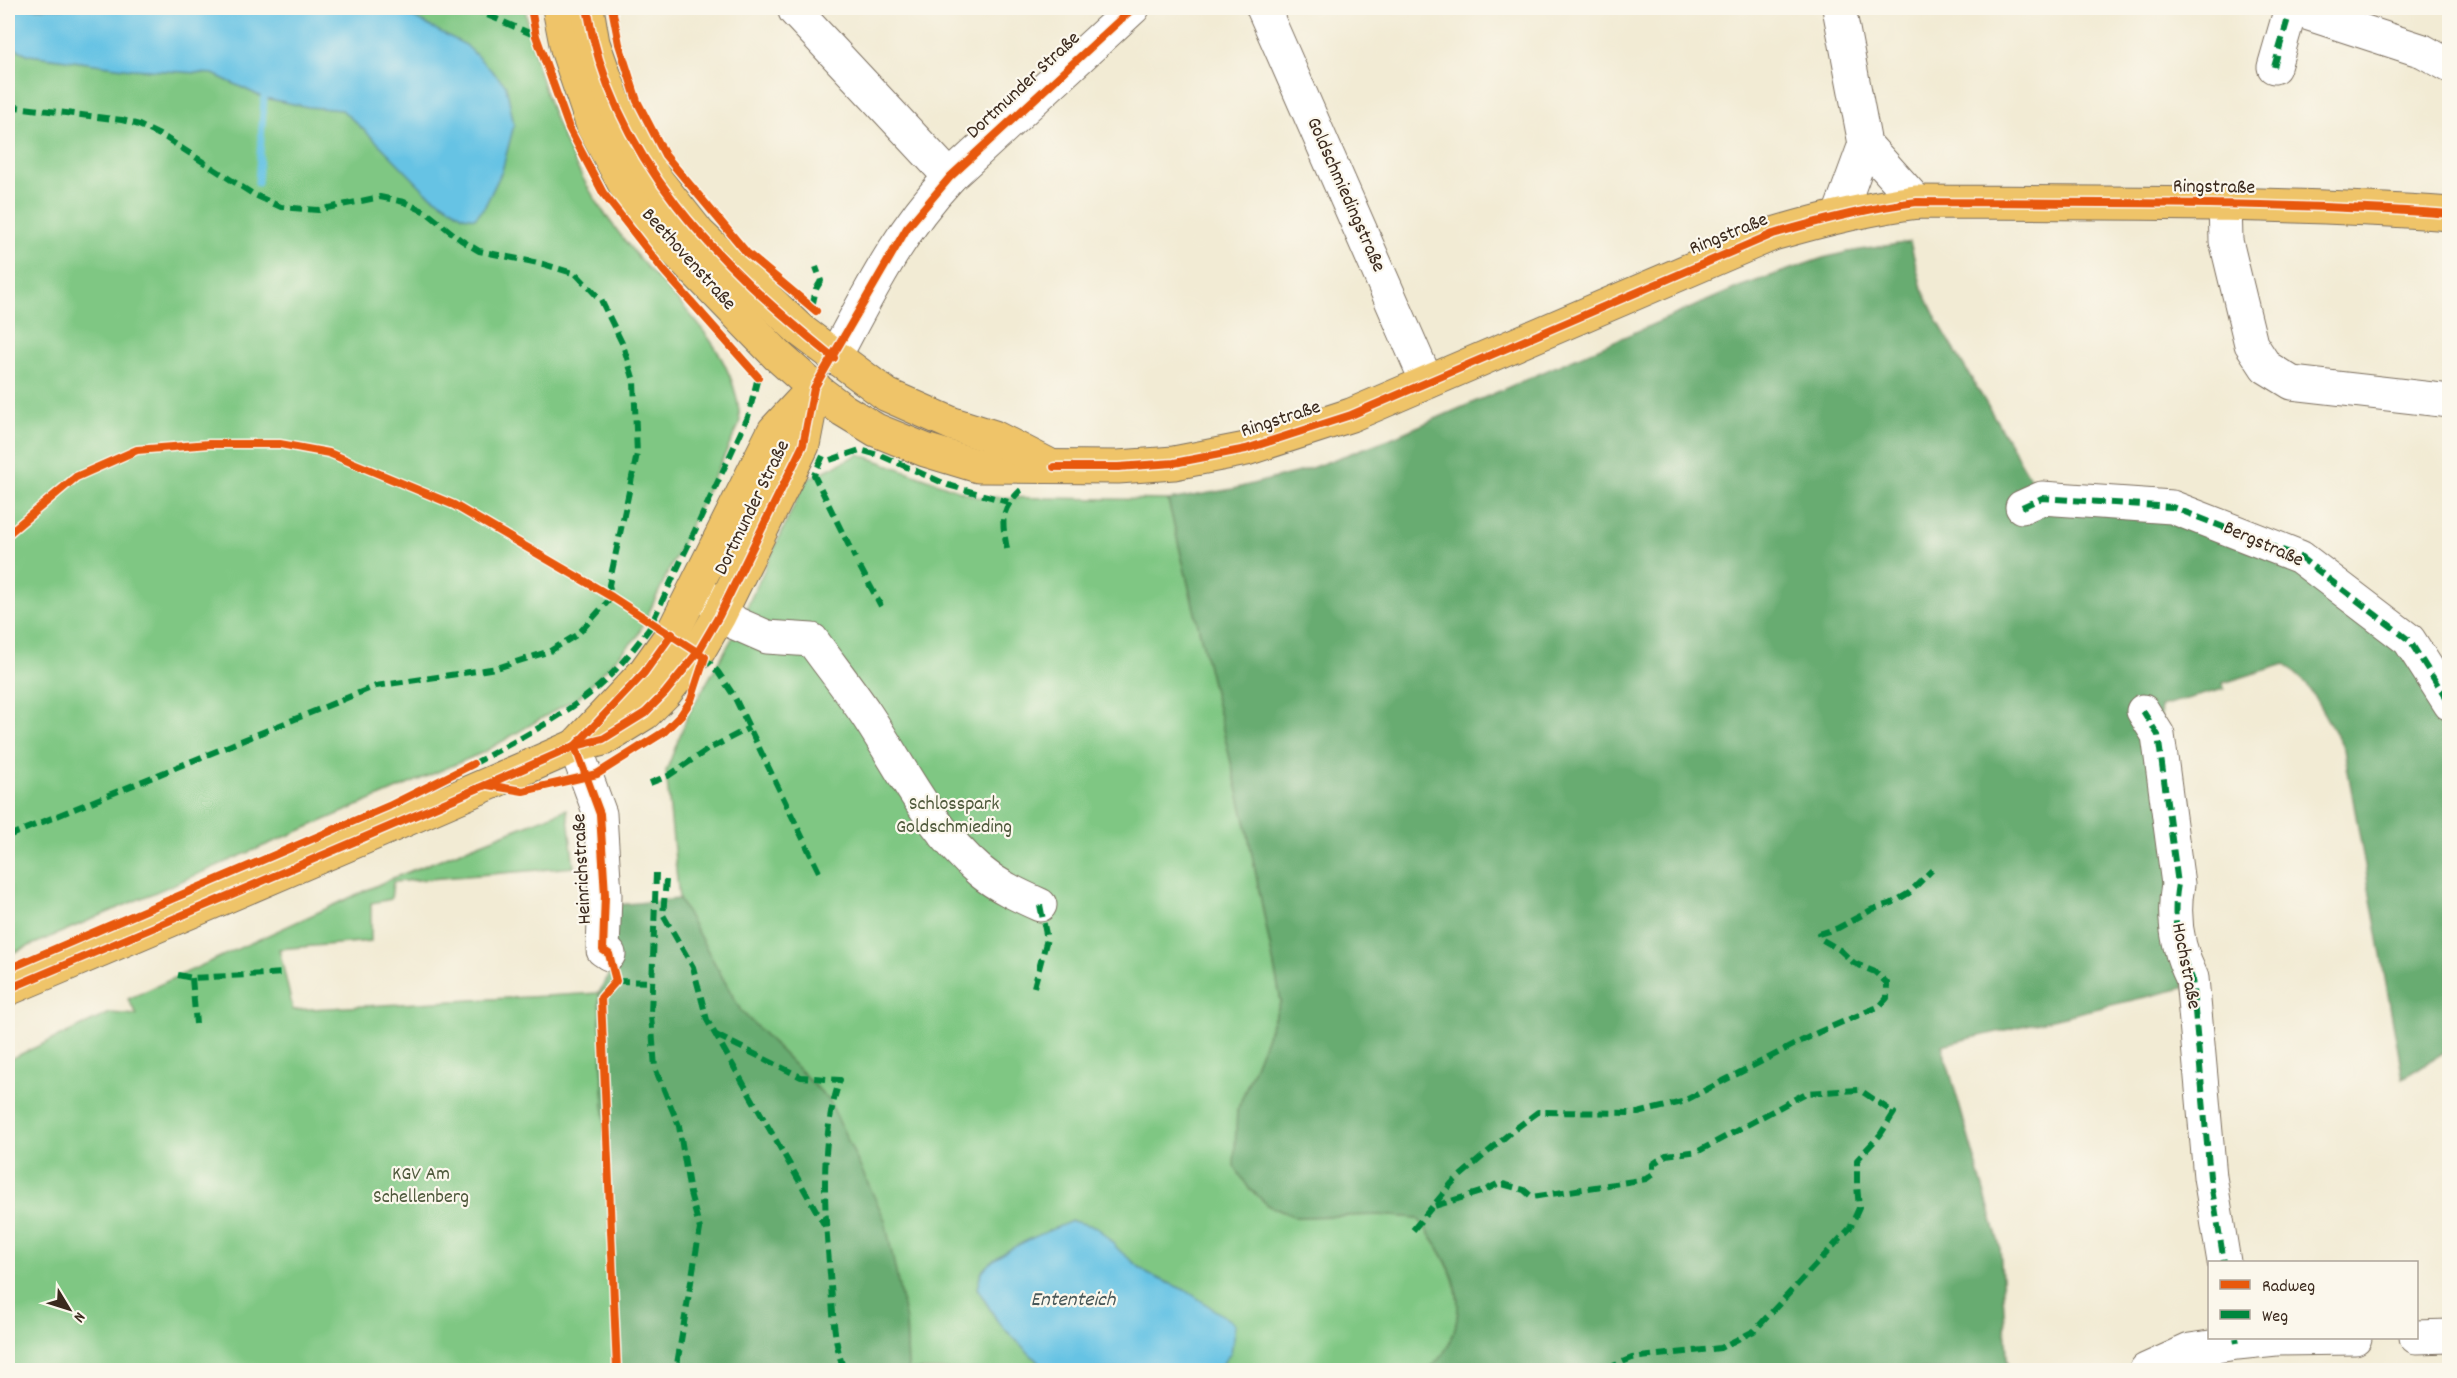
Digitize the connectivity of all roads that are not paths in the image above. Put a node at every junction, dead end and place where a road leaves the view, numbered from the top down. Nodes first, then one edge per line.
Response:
1 (559, 8) edge
2 (587, 8) edge
3 (1133, 8) edge
4 (1263, 8) edge
5 (1839, 8) edge
6 (2291, 8) edge
7 (795, 11) dead end
8 (2450, 66) edge
9 (2274, 67) dead end
10 (1865, 144) junction
11 (950, 177) junction
12 (1917, 202) junction
13 (2226, 204) junction
14 (1839, 214) junction
15 (2450, 214) edge
16 (834, 358) junction
17 (1427, 382) junction
18 (814, 388) junction
19 (2450, 401) edge
20 (1054, 467) junction
21 (2022, 507) dead end
22 (697, 588) junction
23 (728, 610) junction
24 (2449, 703) edge
25 (2143, 711) dead end
26 (575, 746) junction
27 (1040, 905) dead end
28 (609, 954) dead end
29 (8, 989) edge
30 (2224, 1261) edge
31 (2418, 1336) edge
32 (2450, 1336) edge
33 (2276, 1339) edge
34 (2239, 1350) edge
35 (2146, 1371) edge

1 - 18 main road, Beethovenstraße
2 - 16 main road, Beethovenstraße
3 - 11 street, Dortmunder Straße
4 - 17 street, Goldschmiedingstraße
5 - 10 street
6 - 8 street
6 - 9 street
7 - 11 street
10 - 12 street
10 - 14 street
11 - 16 street, Dortmunder Straße
12 - 13 main road, Ringstraße
12 - 14 main road, Ringstraße
13 - 15 main road, Ringstraße
13 - 19 street, Ringstraße
14 - 17 main road, Ringstraße
16 - 18 main road, Dortmunder Straße
16 - 20 main road, Ringstraße
17 - 20 main road, Ringstraße
18 - 20 main road, Ringstraße
18 - 22 main road, Dortmunder Straße
18 - 23 main road, Dortmunder Straße
21 - 24 street, Bergstraße
22 - 23 street
22 - 26 main road, Dortmunder Straße
23 - 26 main road, Dortmunder Straße
23 - 27 street
25 - 30 street, Hochstraße
26 - 28 street, Heinrichstraße
26 - 29 main road, Dortmunder Straße
31 - 32 street
33 - 34 street
34 - 35 street

